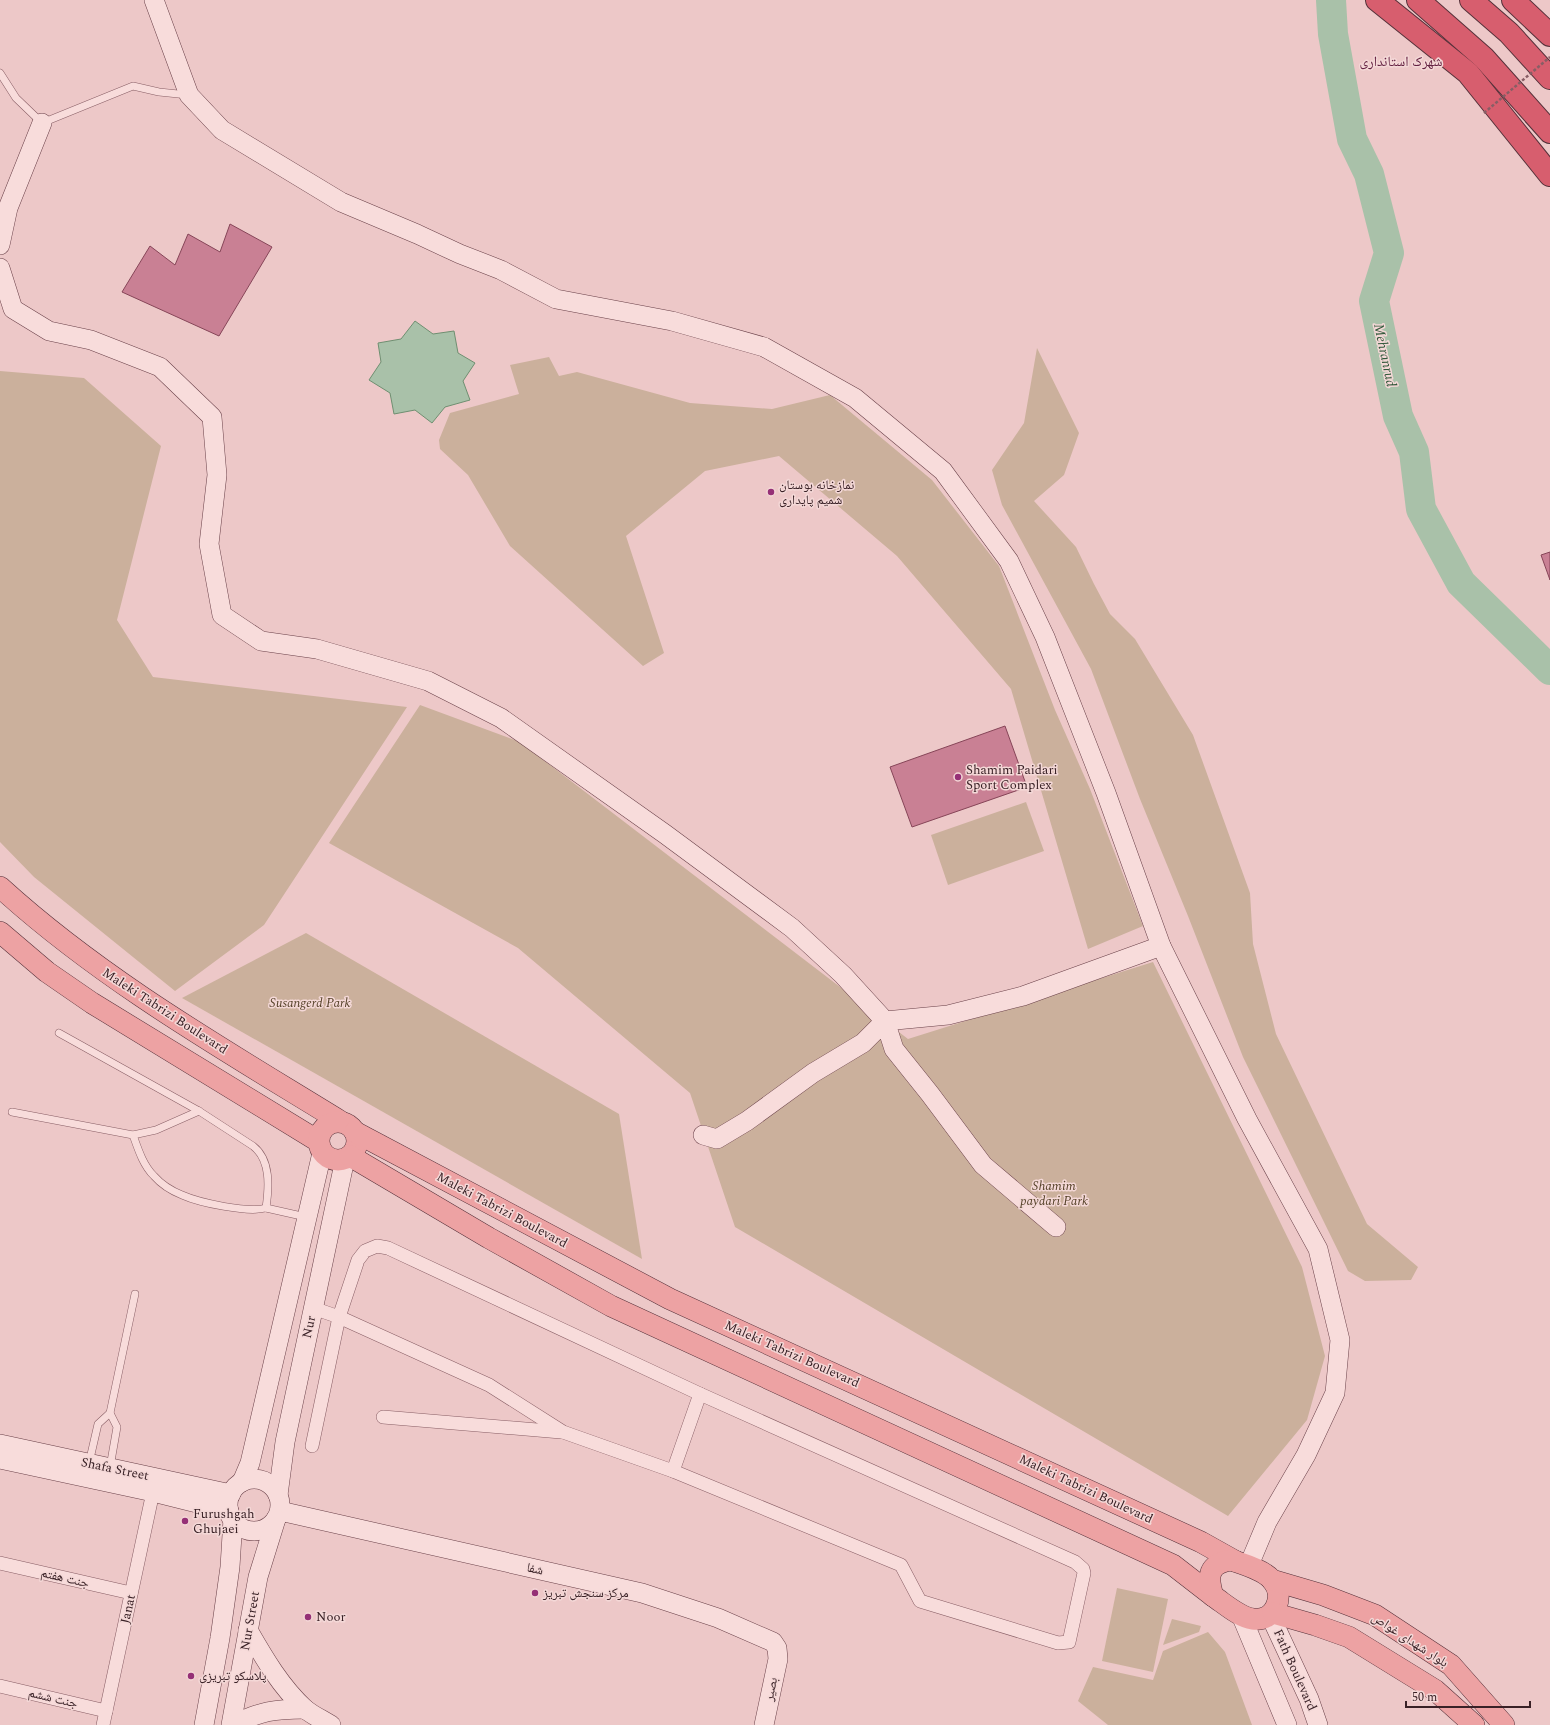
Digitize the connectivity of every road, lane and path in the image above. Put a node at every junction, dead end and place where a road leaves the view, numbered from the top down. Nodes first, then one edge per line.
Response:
1 (154, 0) edge
2 (1377, 0) edge
3 (1418, 0) edge
4 (1471, 0) edge
5 (1513, 0) edge
6 (1550, 35) edge
7 (1550, 57) edge
8 (1484, 58) junction
9 (0, 73) edge
10 (1468, 74) junction
11 (1550, 78) edge
12 (189, 95) junction
13 (1484, 113) dead end
14 (42, 123) junction
15 (1550, 132) edge
16 (1550, 175) edge
17 (0, 245) edge
18 (0, 268) edge
19 (0, 887) edge
20 (0, 932) edge
21 (1161, 946) junction
22 (885, 1021) junction
23 (60, 1033) dead end
24 (200, 1111) junction
25 (12, 1112) dead end
26 (348, 1127) junction
27 (133, 1135) junction
28 (703, 1135) dead end
29 (320, 1147) junction
30 (348, 1158) junction
31 (266, 1208) junction
32 (306, 1217) junction
33 (1056, 1227) dead end
34 (135, 1294) dead end
35 (313, 1308) junction
36 (339, 1317) junction
37 (700, 1394) junction
38 (110, 1414) junction
39 (382, 1417) dead end
40 (563, 1432) junction
41 (0, 1444) edge
42 (312, 1446) dead end
43 (0, 1459) edge
44 (89, 1464) junction
45 (109, 1468) junction
46 (673, 1471) junction
47 (152, 1492) junction
48 (234, 1502) junction
49 (278, 1508) junction
50 (0, 1563) edge
51 (1242, 1563) junction
52 (1272, 1580) junction
53 (131, 1594) junction
54 (1213, 1596) junction
55 (1272, 1614) junction
56 (1241, 1615) junction
57 (248, 1630) junction
58 (778, 1653) joint
59 (0, 1686) edge
60 (305, 1709) junction
61 (106, 1711) junction
62 (103, 1725) edge
63 (204, 1725) edge
64 (232, 1725) edge
65 (331, 1725) edge
66 (764, 1725) edge
67 (1287, 1725) edge
68 (1318, 1725) edge
69 (1474, 1725) edge
70 (1504, 1725) edge

1 - 12 street
2 - 10 highway
3 - 8 highway
4 - 11 highway
5 - 6 highway
7 - 13 path, bridge
8 - 10 highway
8 - 15 highway
9 - 14 lane
10 - 16 highway
12 - 14 lane
12 - 21 street
14 - 17 street
18 - 22 street
19 - 26 main road, Maleki Tabrizi Boulevard
20 - 29 main road
21 - 22 street
21 - 51 street
22 - 28 street
22 - 33 street
23 - 24 lane
24 - 27 lane
24 - 31 lane
25 - 27 lane
26 - 29 main road
26 - 30 main road
26 - 51 main road, Maleki Tabrizi Boulevard
27 - 31 lane
29 - 30 main road
29 - 32 street, Nur
30 - 35 street, Nur
30 - 54 main road
31 - 32 lane
32 - 48 street, Nur
34 - 38 lane
35 - 36 street
35 - 49 street, Nur
36 - 37 street
36 - 40 street
36 - 42 street
37 - 46 street
37 - 46 street
38 - 44 lane
38 - 45 lane
39 - 40 street
40 - 46 street
41 - 44 street, Shafa Street
43 - 47 street, Shafa Street
44 - 45 street, Shafa Street
45 - 48 street, Shafa Street
47 - 48 street, Shafa Street
47 - 53 street, Janat
48 - 49 street
48 - 49 street
48 - 63 street, Nur Street
49 - 57 street, Nur Street
49 - 58 street, شفا
50 - 53 street, جنت هفتم
51 - 52 main road
51 - 54 main road
52 - 55 main road
52 - 70 main road, بلوار شهدای غواص
53 - 61 street, Janat
54 - 56 main road
55 - 56 main road
55 - 68 street, Fath Boulevard
55 - 69 main road
56 - 67 street
57 - 60 street
57 - 64 street, Nur Street
58 - 66 street, بصیر
59 - 61 street, جنت ششم
60 - 64 street
60 - 65 street
61 - 62 street, Janat

